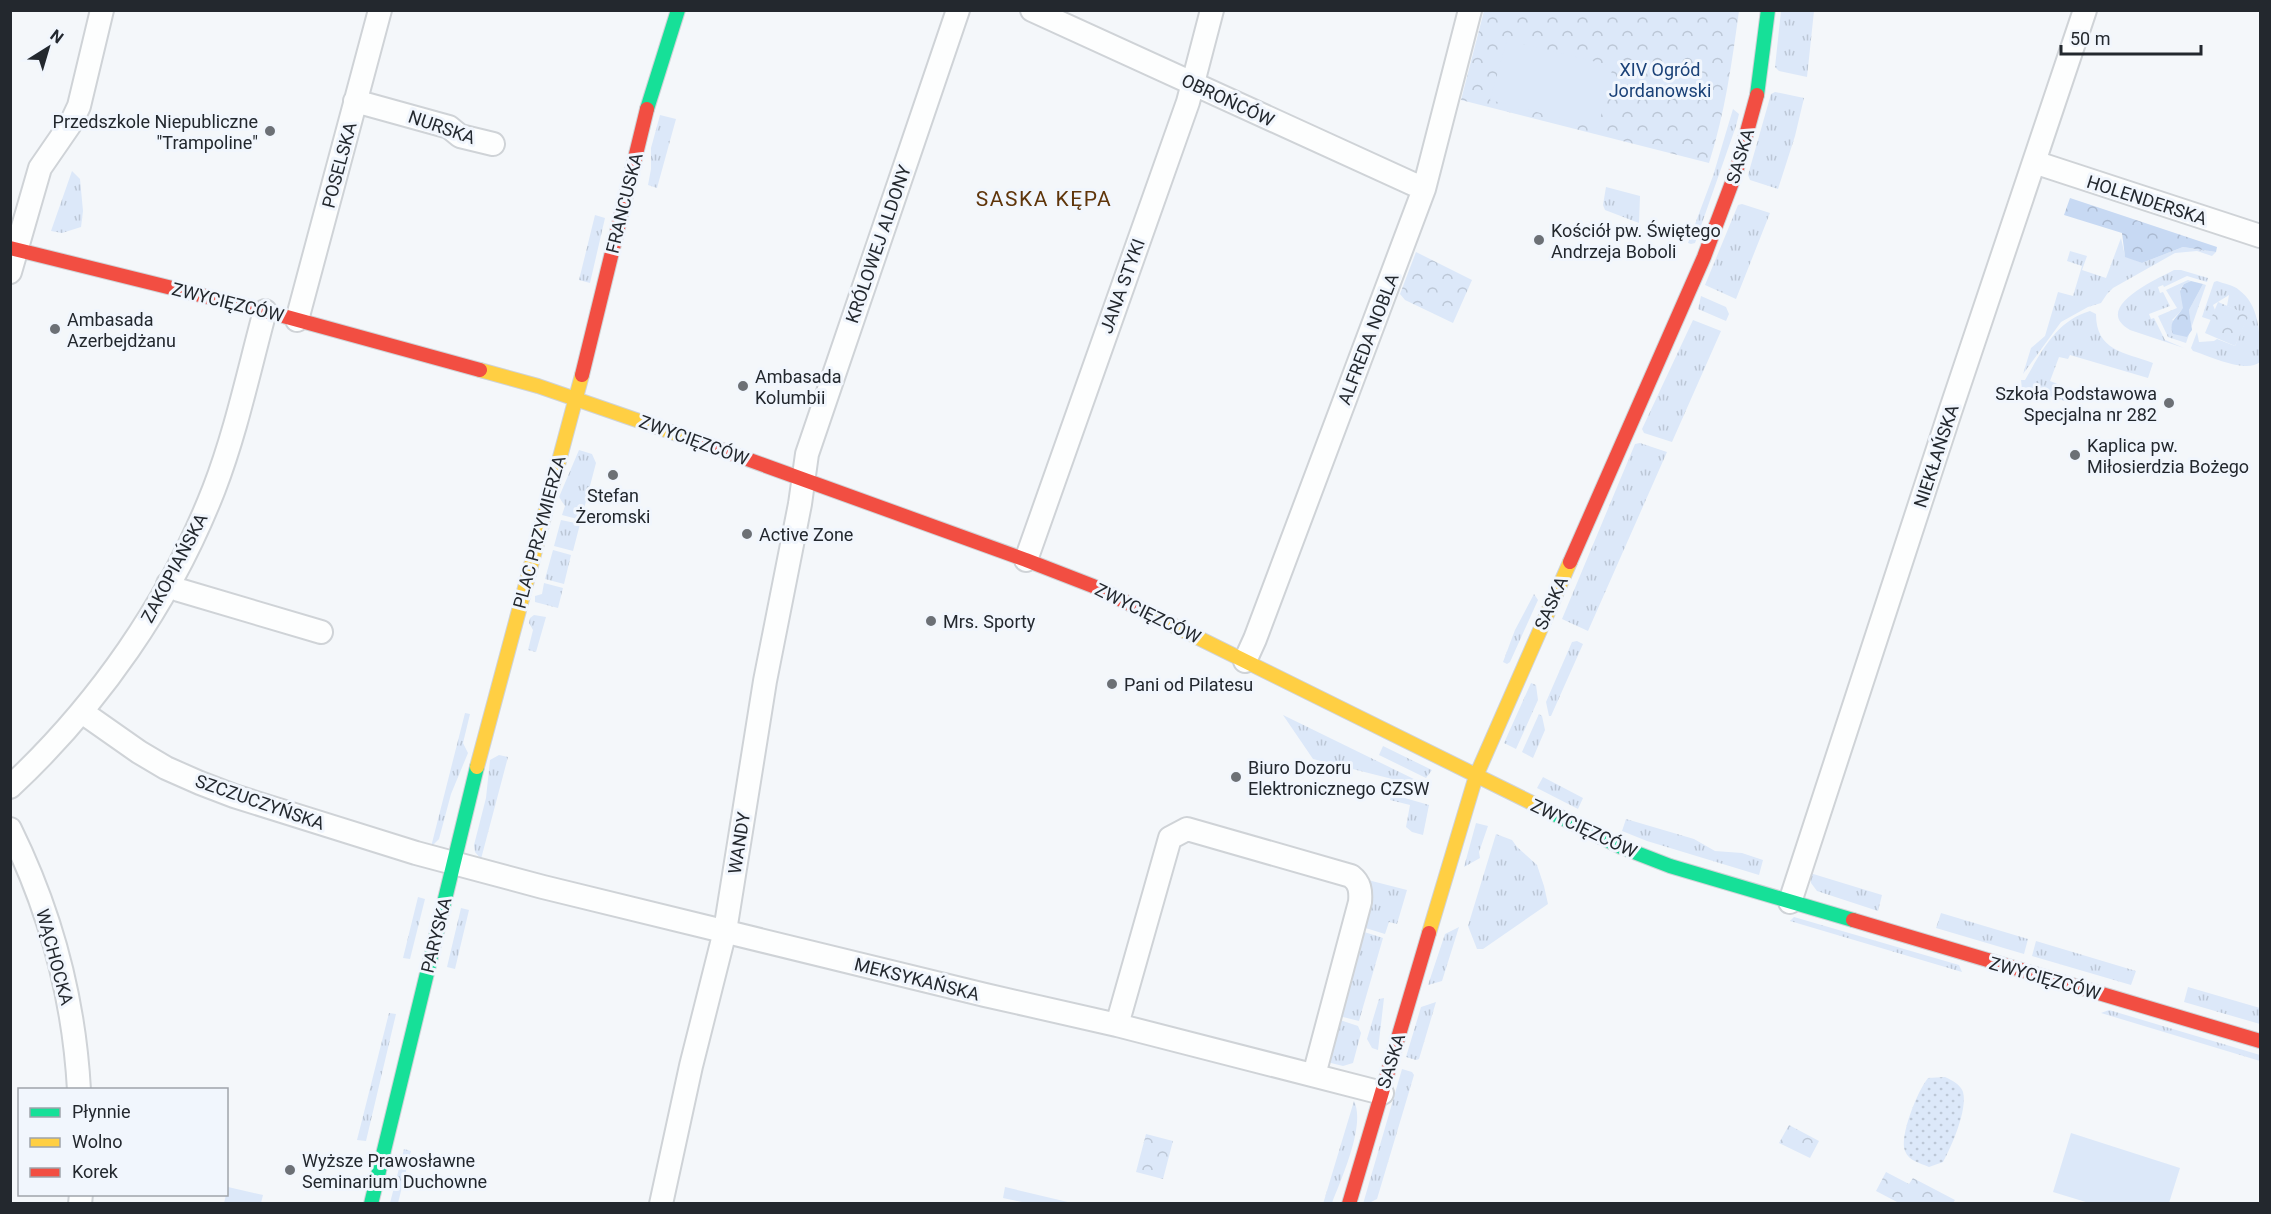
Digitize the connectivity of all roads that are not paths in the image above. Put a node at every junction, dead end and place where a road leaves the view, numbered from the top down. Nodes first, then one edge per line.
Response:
1 (102, 10) edge
2 (380, 10) edge
3 (678, 10) edge
4 (958, 10) edge
5 (1032, 10) edge
6 (1212, 10) edge
7 (1470, 10) edge
8 (1768, 10) edge
9 (2085, 10) edge
10 (1193, 84) junction
11 (356, 101) junction
12 (493, 144) dead end
13 (2034, 162) junction
14 (1424, 189) junction
15 (2260, 236) edge
16 (14, 248) edge
17 (10, 272) edge
18 (265, 311) junction
19 (297, 320) junction
20 (575, 398) junction
21 (803, 479) junction
22 (1026, 560) junction
23 (168, 584) junction
24 (321, 632) dead end
25 (1245, 661) junction
26 (503, 666) joint
27 (82, 712) junction
28 (1476, 776) junction
29 (10, 787) edge
30 (10, 829) edge
31 (453, 864) junction
32 (1790, 902) junction
33 (725, 931) junction
34 (1116, 1025) junction
35 (2260, 1041) edge
36 (1314, 1075) junction
37 (79, 1088) edge
38 (1382, 1093) junction
39 (371, 1203) edge
40 (661, 1203) edge
41 (1349, 1203) edge

1 - 16 street
2 - 11 street, POSELSKA
3 - 20 street, FRANCUSKA
4 - 21 street, KRÓLOWEJ ALDONY
5 - 10 street, OBROŃCÓW
6 - 10 street, JANA STYKI
7 - 14 street, ALFREDA NOBLA
8 - 28 street, SASKA
9 - 13 street, NIEKŁAŃSKA
10 - 14 street, OBROŃCÓW
10 - 22 street, JANA STYKI
11 - 12 street, NURSKA
11 - 19 street, POSELSKA
13 - 15 street, HOLENDERSKA
13 - 32 street, NIEKŁAŃSKA
14 - 25 street, ALFREDA NOBLA
16 - 17 street
16 - 18 street, ZWYCIĘZCÓW
18 - 19 street, ZWYCIĘZCÓW
18 - 23 street, ZAKOPIAŃSKA
19 - 20 street, ZWYCIĘZCÓW
20 - 21 street, ZWYCIĘZCÓW
20 - 26 street, PLAC PRZYMIERZA
21 - 22 street, ZWYCIĘZCÓW
21 - 33 street, WANDY
22 - 25 street, ZWYCIĘZCÓW
23 - 24 street
23 - 27 street, ZAKOPIAŃSKA
25 - 28 street, ZWYCIĘZCÓW
26 - 31 street, PARYSKA
27 - 29 street, ZAKOPIAŃSKA
27 - 31 street, SZCZUCZYŃSKA
28 - 32 street, ZWYCIĘZCÓW
28 - 38 street, SASKA
30 - 37 street, WĄCHOCKA
31 - 33 street, MEKSYKAŃSKA
31 - 39 street, PARYSKA
32 - 35 street, ZWYCIĘZCÓW
33 - 34 street, MEKSYKAŃSKA
33 - 40 street, WANDY
34 - 36 street, MEKSYKAŃSKA
34 - 36 street
36 - 38 street, MEKSYKAŃSKA
38 - 41 street, SASKA

